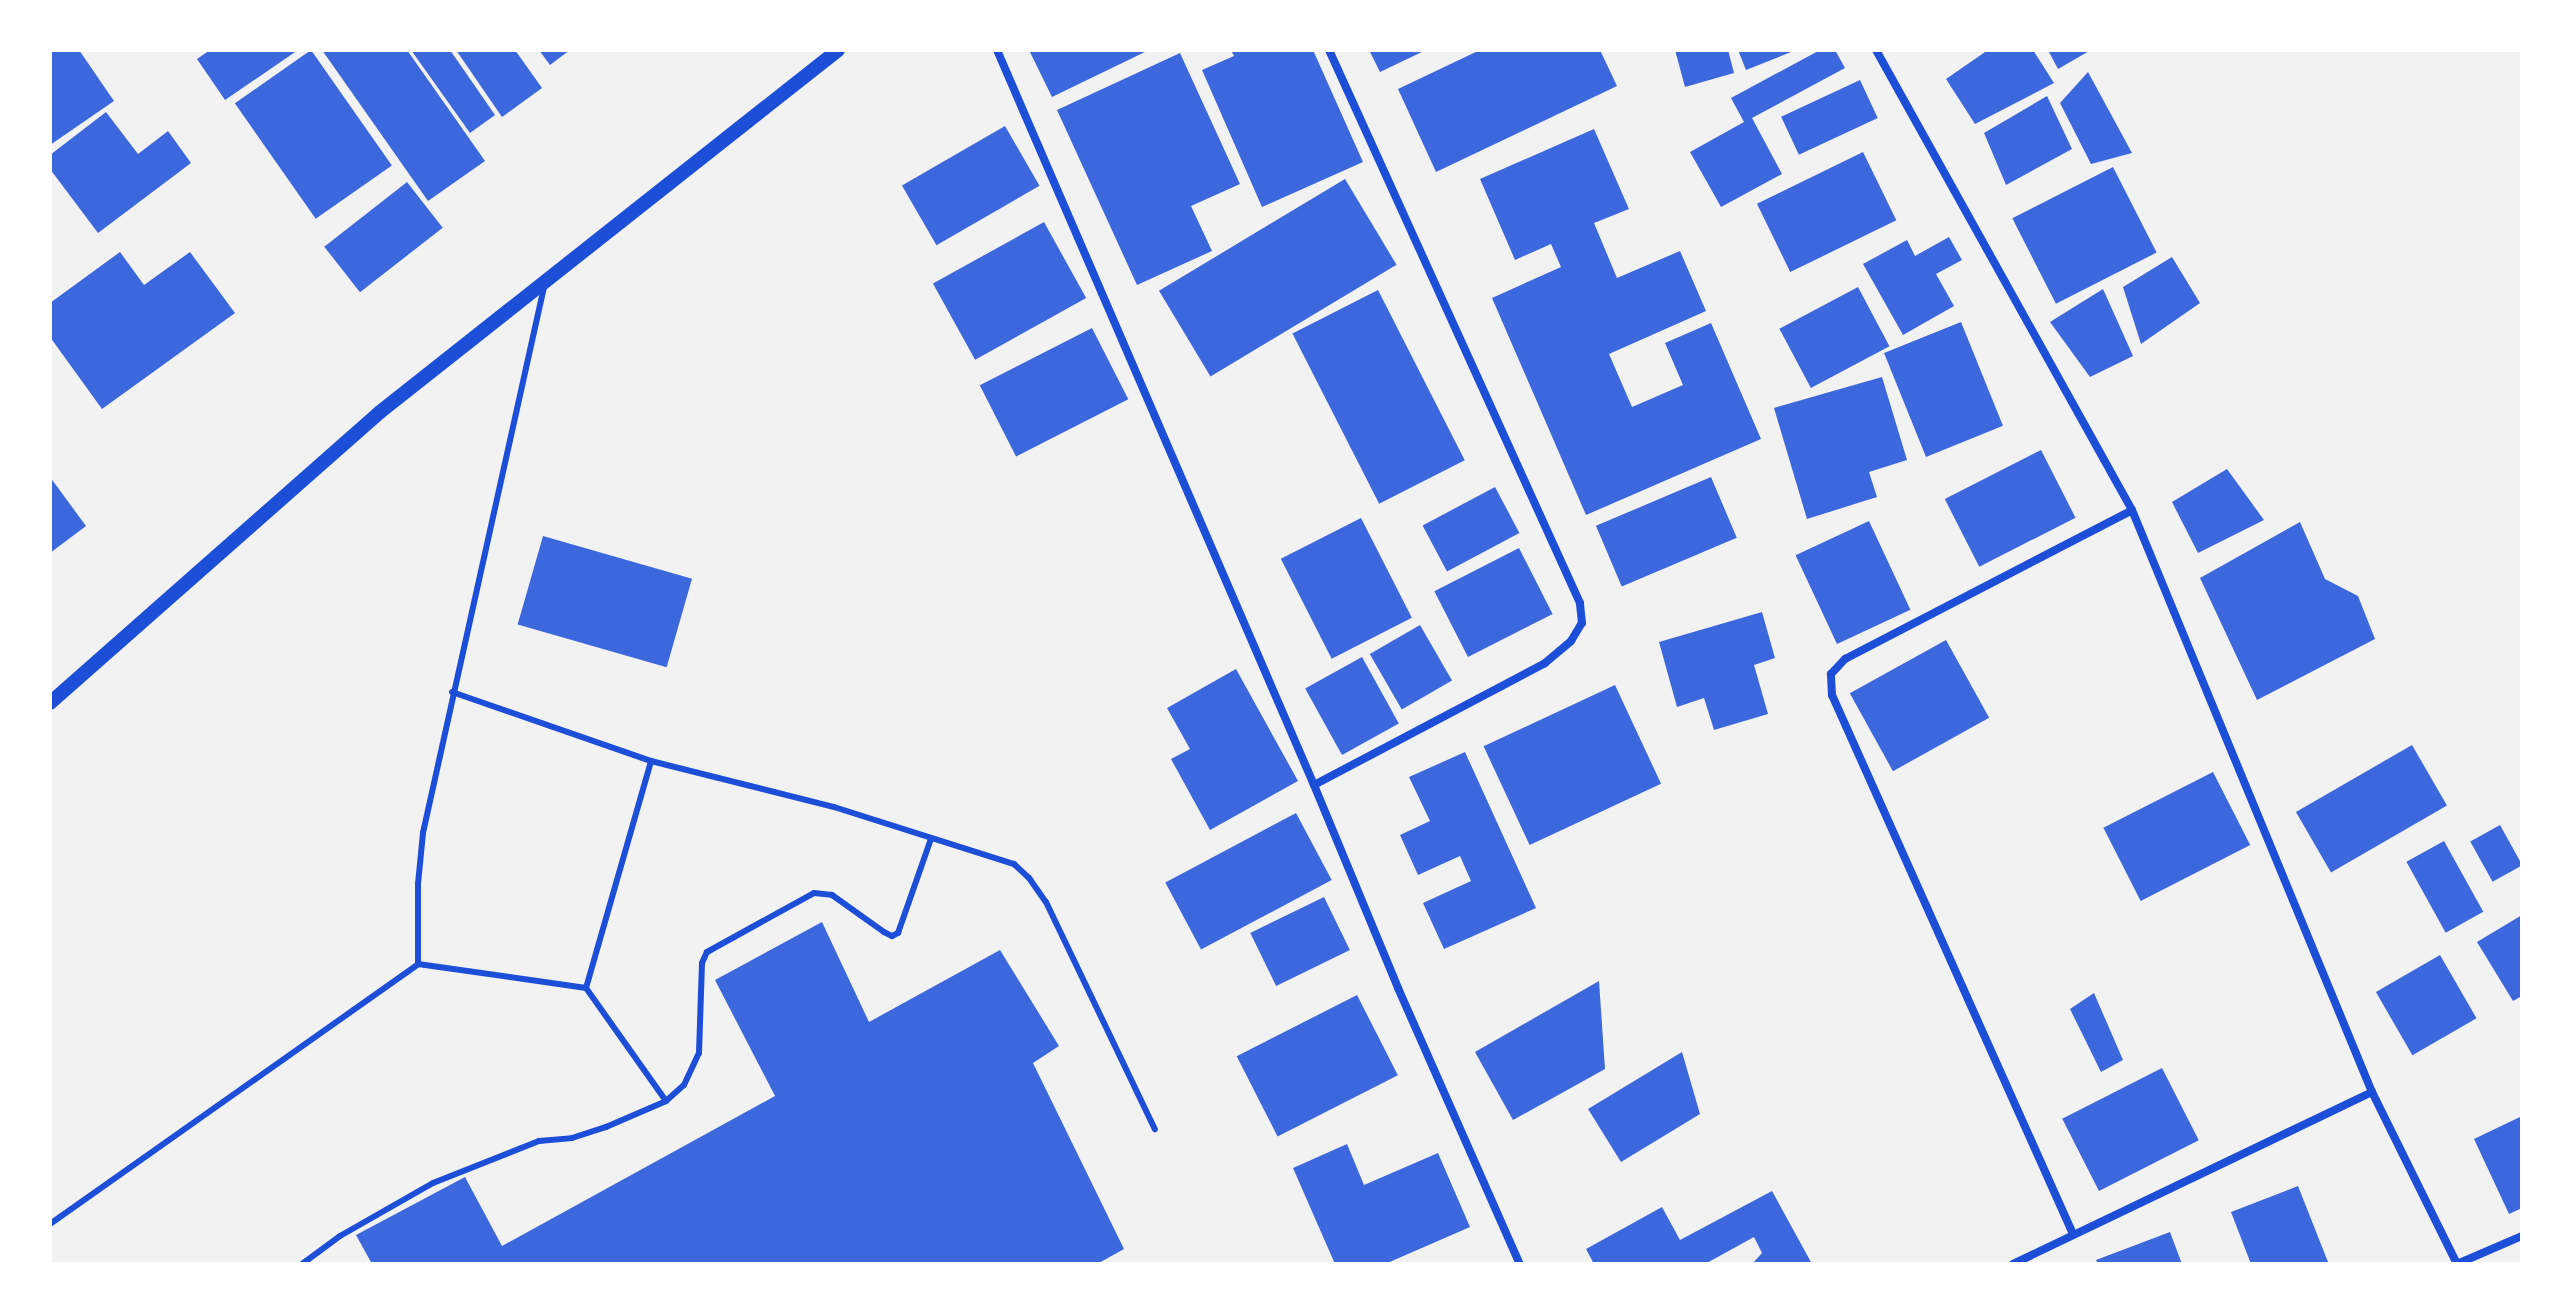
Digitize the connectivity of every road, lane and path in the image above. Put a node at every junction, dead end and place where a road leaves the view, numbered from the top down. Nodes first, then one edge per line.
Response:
1 (838, 50) edge
2 (997, 50) edge
3 (1329, 50) edge
4 (1889, 50) edge
5 (1877, 52) edge
6 (545, 282) junction
7 (2132, 510) junction
8 (452, 692) junction
9 (50, 703) edge
10 (651, 761) junction
11 (1314, 785) junction
12 (931, 839) junction
13 (418, 964) junction
14 (586, 988) junction
15 (2372, 1092) junction
16 (666, 1101) junction
17 (1155, 1129) dead end
18 (50, 1224) edge
19 (2073, 1234) junction
20 (2522, 1236) edge
21 (302, 1264) edge
22 (1520, 1264) edge
23 (2013, 1264) edge

1 - 6 street
2 - 11 street
3 - 11 street
4 - 5 street
5 - 7 street
6 - 8 lane
6 - 9 street
7 - 15 street
7 - 19 street
8 - 10 lane
8 - 13 lane
10 - 12 lane
10 - 14 lane
11 - 22 street
12 - 16 lane
12 - 17 lane
13 - 14 lane
13 - 18 lane
14 - 16 lane
15 - 19 street
15 - 20 street
16 - 21 lane
19 - 23 street

